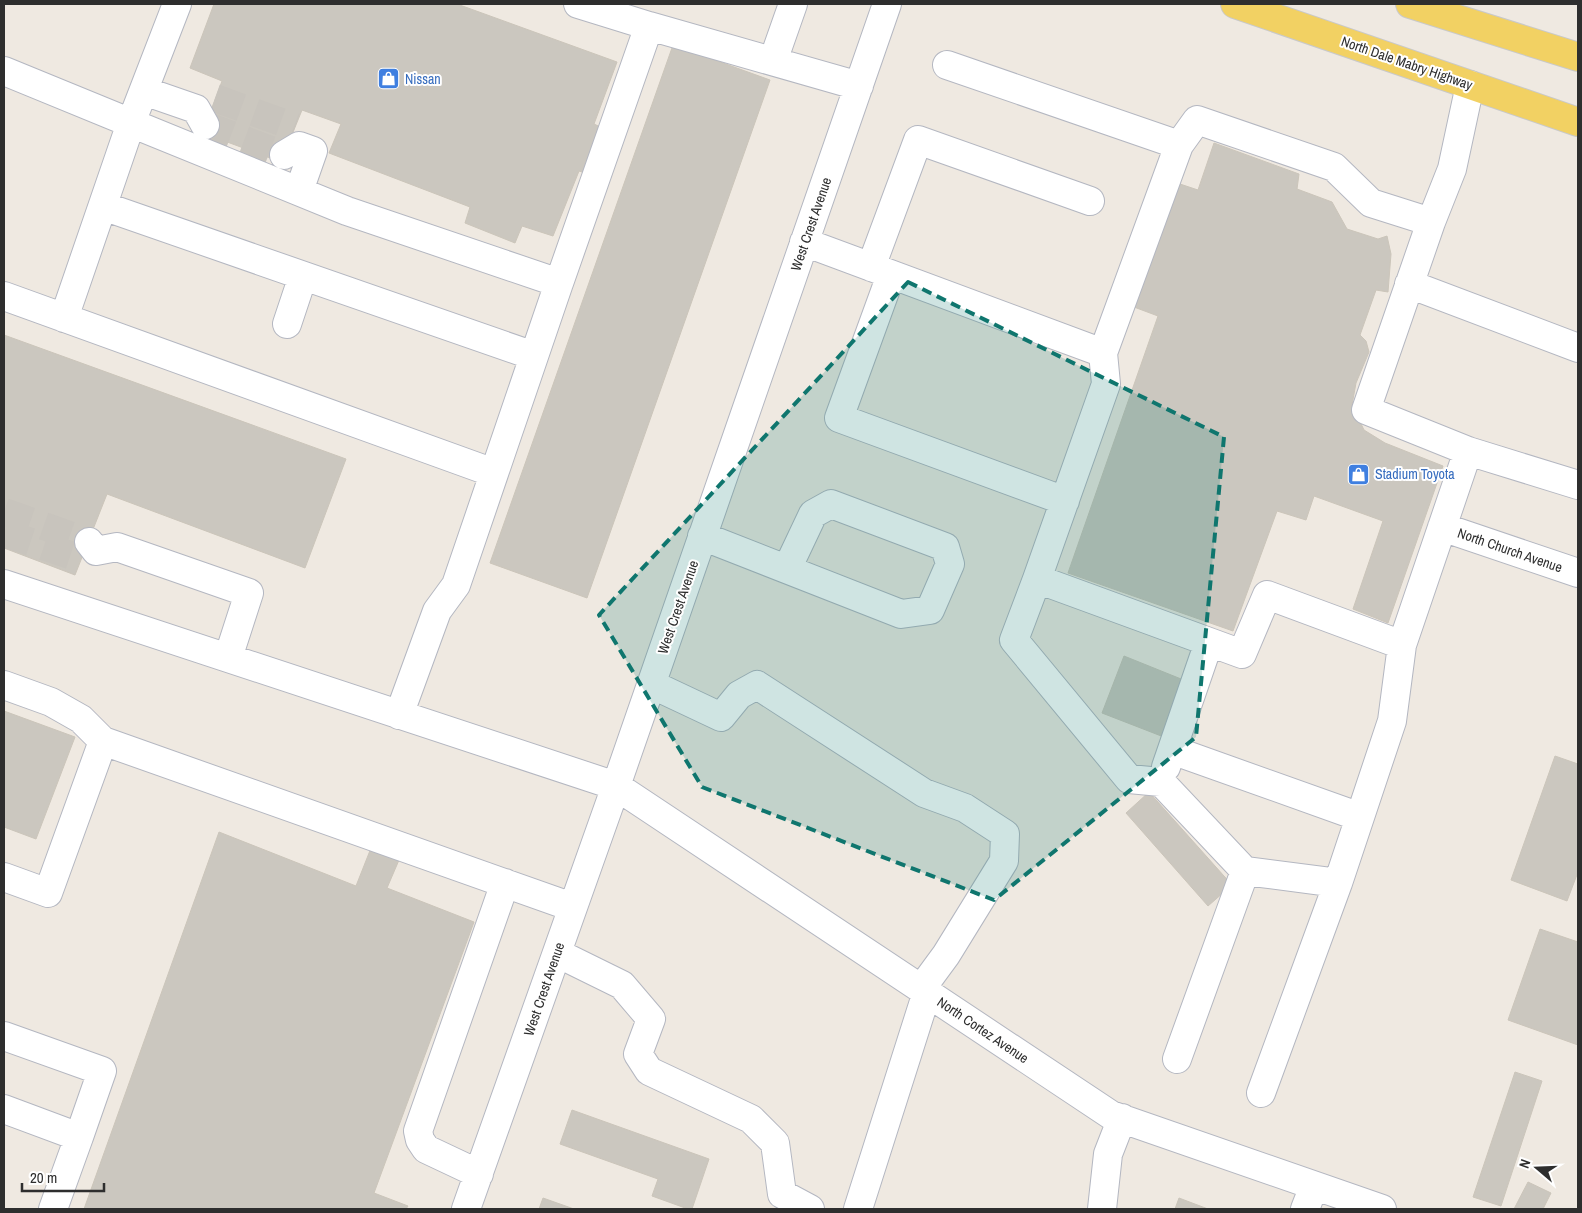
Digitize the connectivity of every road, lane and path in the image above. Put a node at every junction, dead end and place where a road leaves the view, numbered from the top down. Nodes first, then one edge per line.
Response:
1 (176, 4) edge
2 (578, 4) edge
3 (793, 4) edge
4 (887, 4) edge
5 (1235, 4) edge
6 (1410, 4) edge
7 (649, 26) junction
8 (1578, 57) edge
9 (773, 61) junction
10 (947, 65) dead end
11 (4, 71) edge
12 (1470, 84) junction
13 (859, 86) junction
14 (144, 90) junction
15 (207, 111) tunnel mouth
16 (1578, 122) edge
17 (131, 123) junction
18 (291, 143) tunnel mouth
19 (1180, 145) junction
20 (299, 191) junction
21 (1090, 201) dead end
22 (103, 206) junction
23 (1431, 222) junction
24 (804, 242) junction
25 (881, 271) junction
26 (303, 276) junction
27 (559, 283) junction
28 (1410, 284) junction
29 (4, 296) edge
30 (64, 318) junction
31 (287, 324) dead end
32 (1578, 348) edge
33 (1103, 354) junction
34 (534, 356) junction
35 (1468, 451) junction
36 (494, 473) junction
37 (1576, 477) edge
38 (1065, 501) junction
39 (1442, 526) junction
40 (702, 536) junction
41 (96, 550) tunnel mouth
42 (787, 569) junction
43 (1578, 573) edge
44 (1037, 579) junction
45 (4, 584) edge
46 (1209, 642) junction
47 (1402, 645) junction
48 (228, 658) junction
49 (651, 684) junction
50 (4, 685) edge
51 (399, 714) junction
52 (103, 741) junction
53 (1172, 750) junction
54 (1161, 782) junction
55 (616, 786) junction
56 (1360, 817) junction
57 (1245, 871) junction
58 (4, 877) edge
59 (505, 883) junction
60 (1338, 883) junction
61 (572, 907) junction
62 (557, 953) junction
63 (924, 991) junction
64 (4, 1036) edge
65 (1177, 1059) dead end
66 (1262, 1093) dead end
67 (4, 1109) edge
68 (1122, 1118) junction
69 (79, 1137) junction
70 (479, 1174) junction
71 (1310, 1197) edge
72 (1377, 1208) edge
73 (53, 1209) edge
74 (466, 1209) edge
75 (810, 1209) edge
76 (858, 1209) edge
77 (1102, 1209) edge

1 - 14 street
2 - 7 street
3 - 9 street
4 - 13 street, West Crest Avenue
5 - 12 main road, North Dale Mabry Highway
6 - 8 main road
7 - 9 street
7 - 27 street
9 - 13 street
10 - 19 street
11 - 17 street
12 - 16 main road, North Dale Mabry Highway
12 - 23 street
13 - 24 street, West Crest Avenue
14 - 15 street
14 - 17 street
17 - 20 street
17 - 22 street
18 - 20 street
19 - 23 street
19 - 33 street
20 - 27 street
21 - 25 street
22 - 26 street
22 - 30 street
23 - 28 street
24 - 25 street
24 - 40 street, West Crest Avenue
25 - 33 street
25 - 38 street
26 - 31 street
26 - 34 street
27 - 34 street
28 - 32 street
28 - 35 street
29 - 30 street
30 - 36 street
33 - 38 street
34 - 36 street
35 - 37 street
35 - 39 street
36 - 51 street
38 - 44 street
39 - 43 street, North Church Avenue
39 - 47 street
40 - 42 street
40 - 49 street, West Crest Avenue
41 - 48 street
42 - 42 street
44 - 46 street
44 - 54 street
45 - 48 street, North Cortez Avenue
46 - 47 street
46 - 53 street
47 - 56 street
48 - 51 street, North Cortez Avenue
49 - 55 street, West Crest Avenue
49 - 63 street
50 - 52 street
51 - 55 street, North Cortez Avenue
52 - 58 street
52 - 59 street
53 - 54 street
53 - 56 street
54 - 57 street
55 - 61 street, West Crest Avenue
55 - 63 street, North Cortez Avenue
56 - 60 street
57 - 60 street
57 - 65 street
59 - 61 street
59 - 70 street
60 - 66 street
61 - 62 street, West Crest Avenue
62 - 70 street, West Crest Avenue
62 - 75 street
63 - 68 street, North Cortez Avenue
63 - 76 street
64 - 69 street
67 - 69 street
68 - 71 street, North Cortez Avenue
68 - 77 street
69 - 73 street
70 - 74 street, West Crest Avenue
71 - 72 street, North Cortez Avenue

